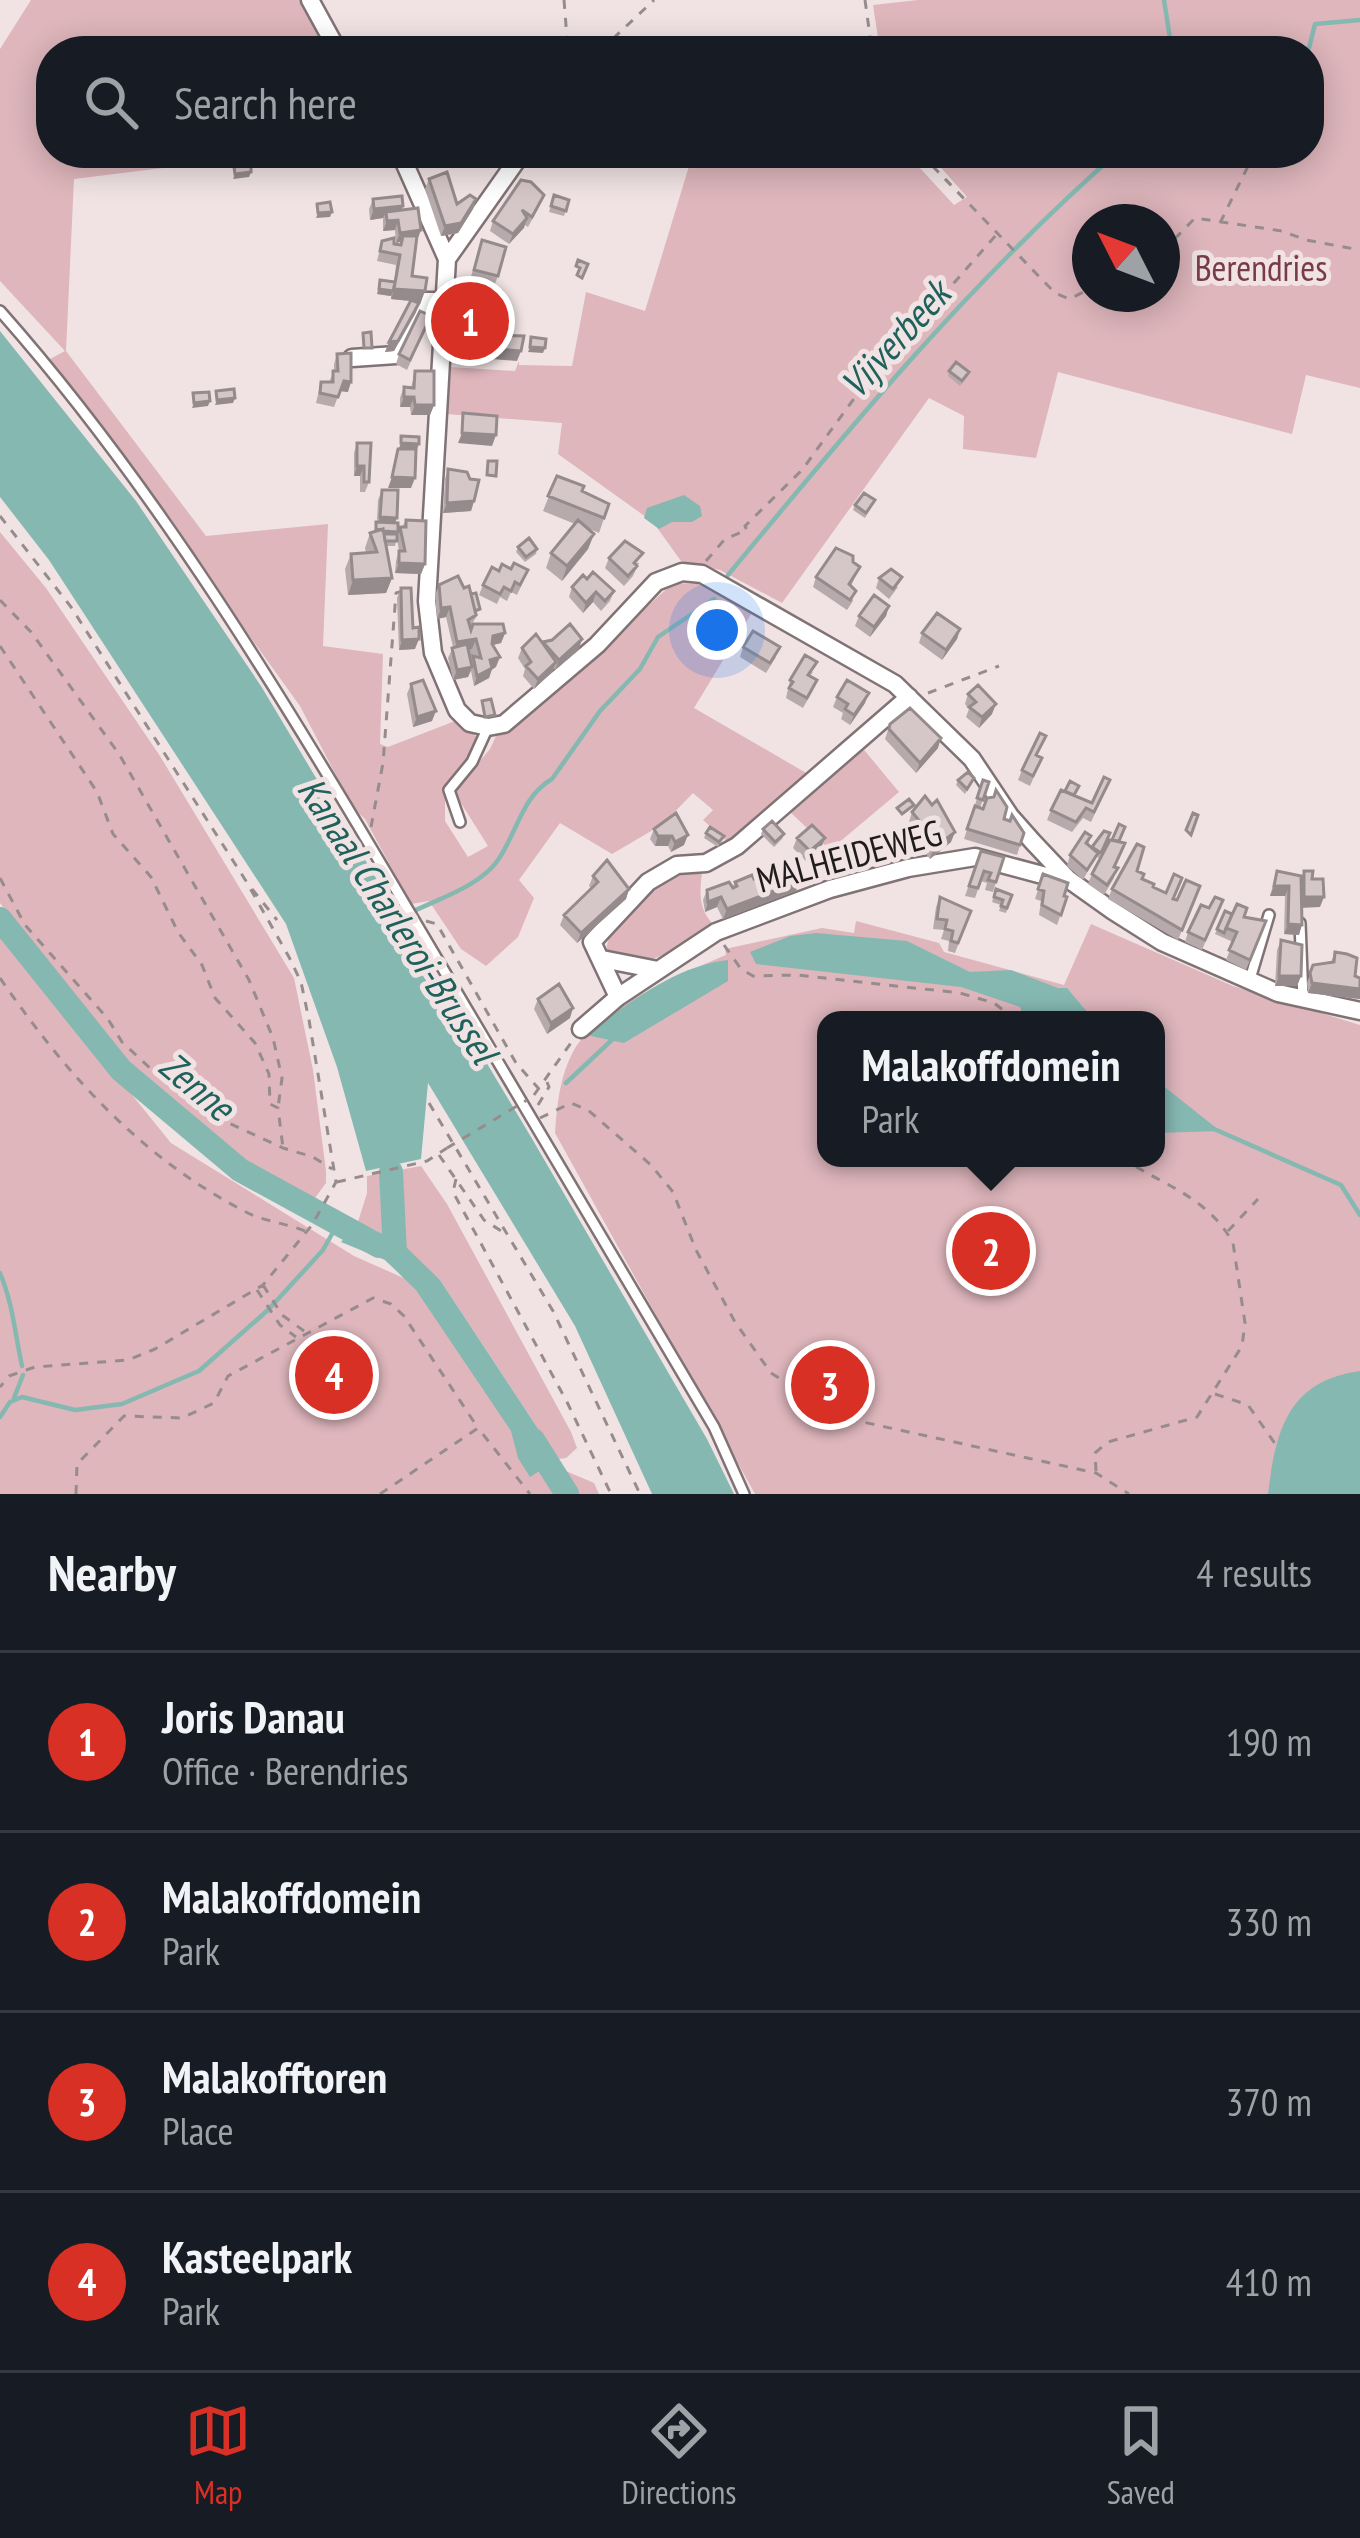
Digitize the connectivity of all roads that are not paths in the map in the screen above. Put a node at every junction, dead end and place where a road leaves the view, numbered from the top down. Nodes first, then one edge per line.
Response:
1 (310, 0) edge
2 (330, 36) edge
3 (407, 168) edge
4 (511, 168) edge
5 (447, 259) junction
6 (444, 301) junction
7 (0, 311) edge
8 (352, 358) edge
9 (912, 699) junction
10 (488, 728) junction
11 (460, 822) dead end
12 (1068, 879) junction
13 (1299, 911) edge
14 (1270, 915) dead end
15 (602, 959) junction
16 (658, 970) junction
17 (1250, 980) junction
18 (618, 997) junction
19 (1303, 1000) junction
20 (1360, 1011) edge
21 (580, 1029) road end
22 (744, 1494) edge

1 - 2 street
3 - 5 street
4 - 5 street
5 - 6 street
6 - 8 street
6 - 10 street
7 - 22 lane
9 - 10 street
9 - 12 street
9 - 15 street, MALHEIDEWEG
10 - 11 lane
12 - 16 street, MALHEIDEWEG
12 - 17 street
13 - 19 lane
14 - 17 lane
15 - 16 street
15 - 18 street
16 - 18 street, MALHEIDEWEG
17 - 19 street
18 - 21 street, MALHEIDEWEG
19 - 20 street

